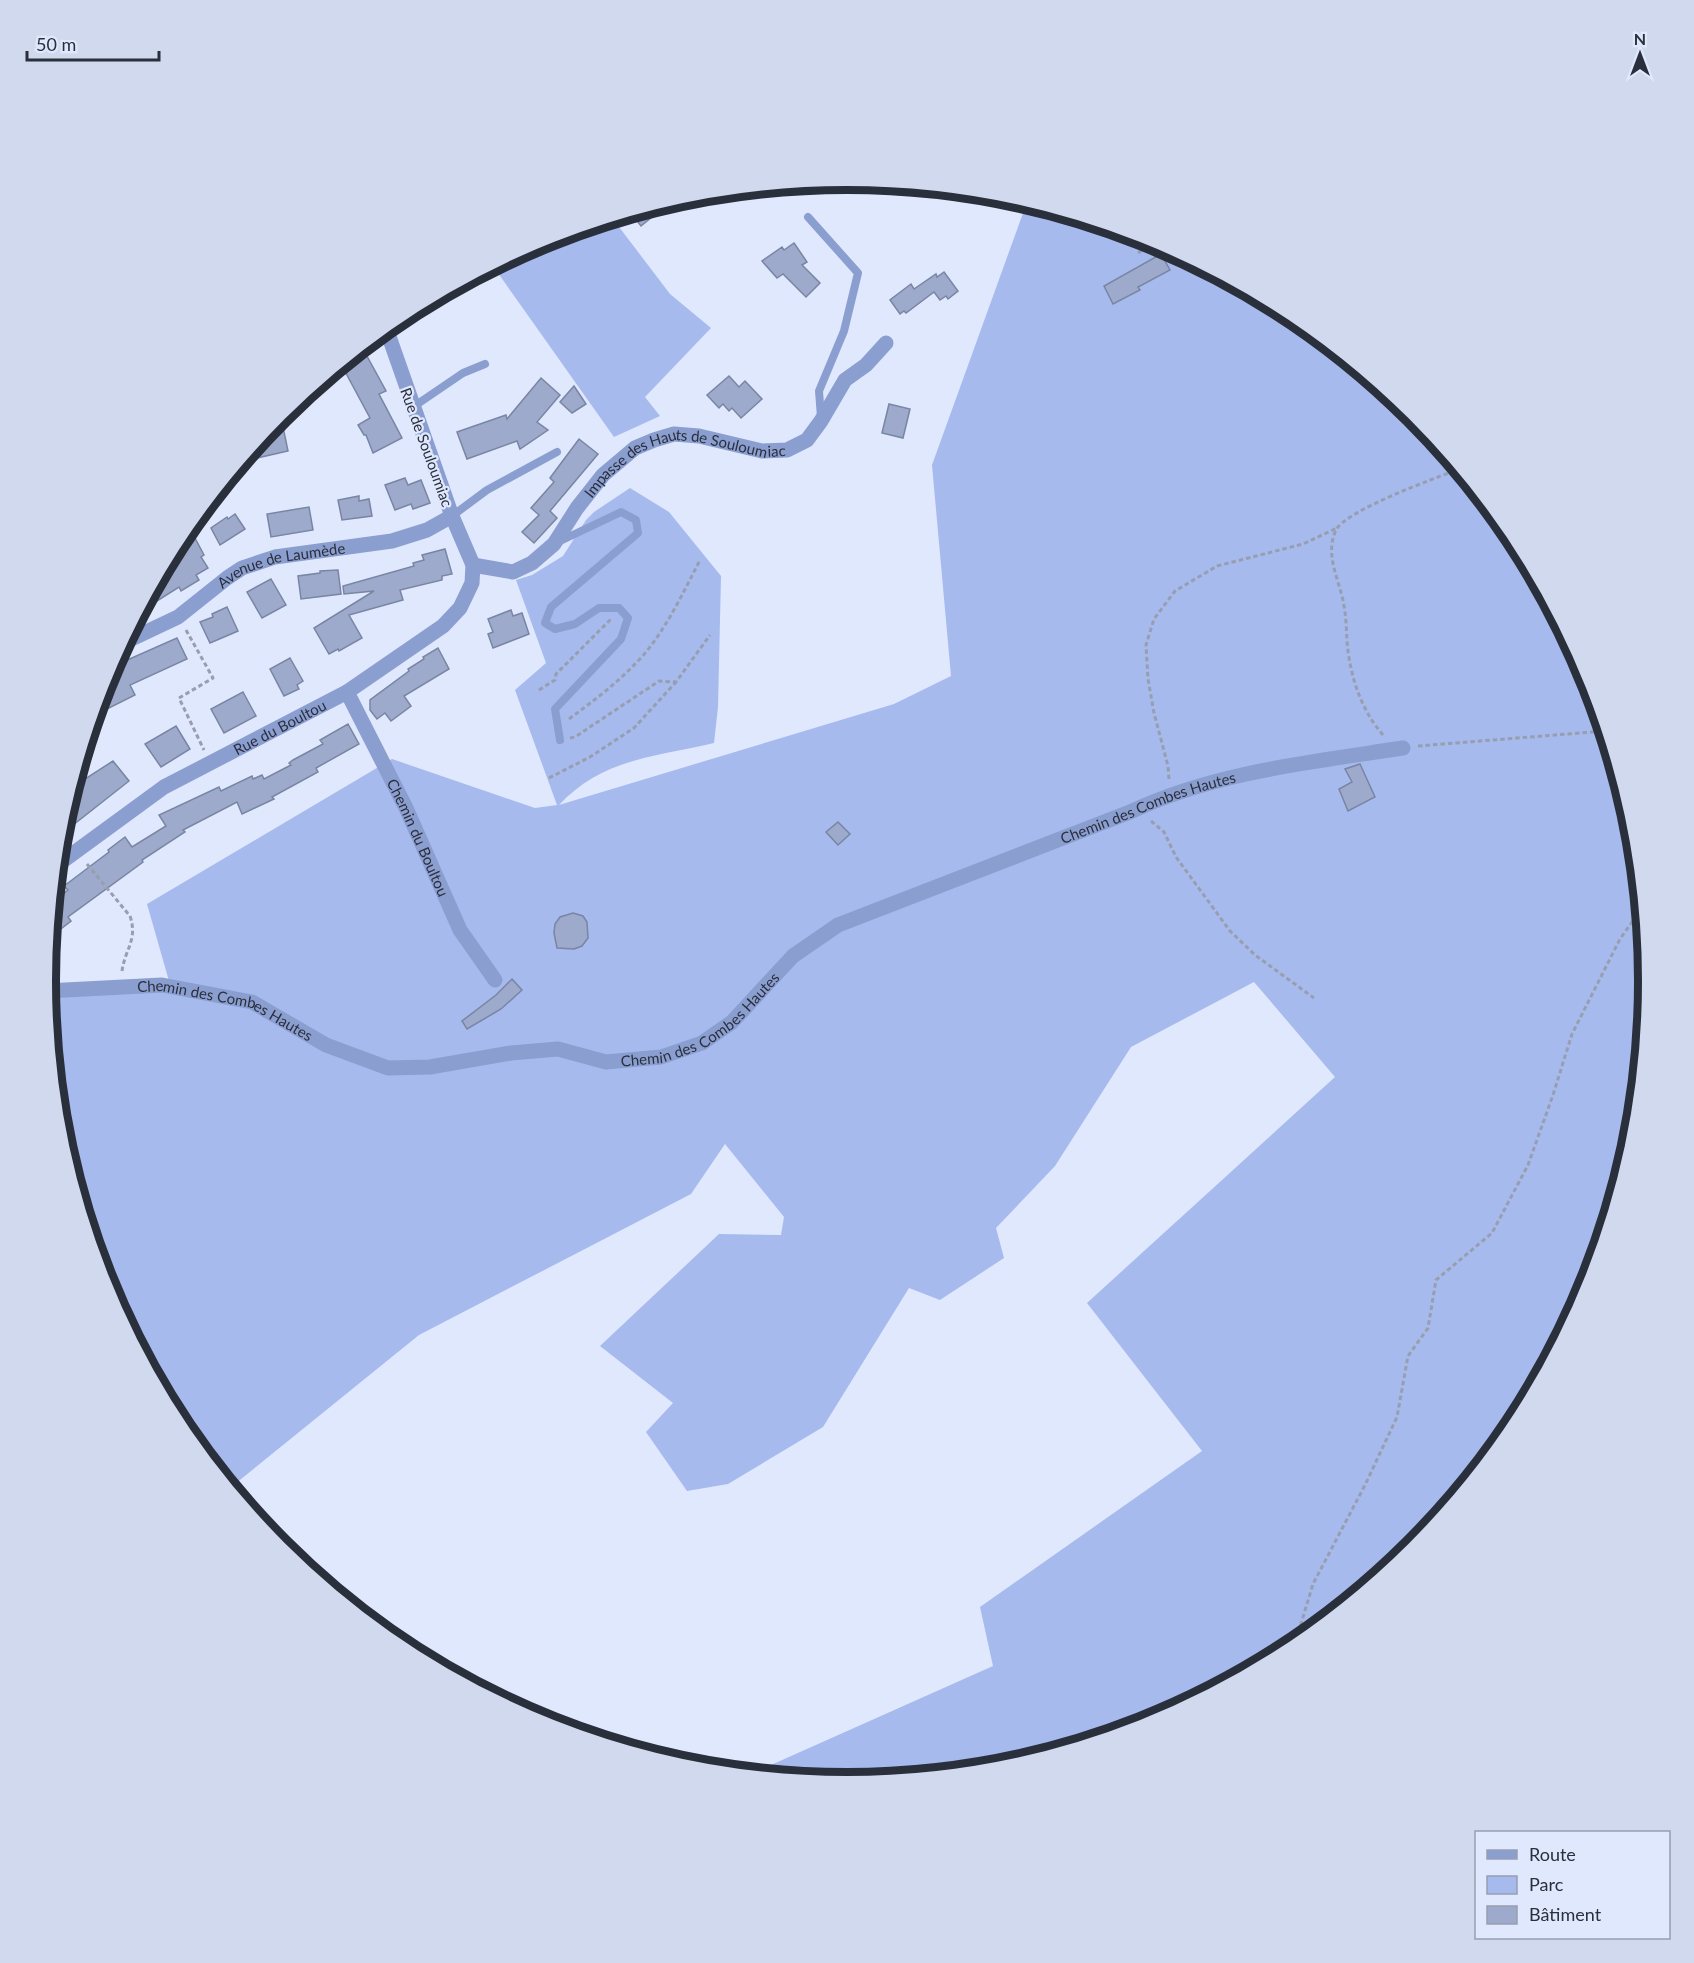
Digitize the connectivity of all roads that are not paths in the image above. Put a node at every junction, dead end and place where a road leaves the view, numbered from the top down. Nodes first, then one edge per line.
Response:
1 (808, 217) dead end
2 (389, 336) edge
3 (886, 343) dead end
4 (485, 364) dead end
5 (413, 407) junction
6 (821, 421) junction
7 (557, 452) dead end
8 (452, 516) junction
9 (554, 544) junction
10 (473, 565) junction
11 (134, 638) edge
12 (347, 692) junction
13 (560, 740) road end
14 (1403, 748) road end
15 (65, 859) edge
16 (495, 980) dead end
17 (56, 990) edge

1 - 6 lane
2 - 5 street, Rue de Souloumiac
3 - 6 street, Impasse des Hauts de Souloumiac
4 - 5 lane
5 - 8 street, Rue de Souloumiac
6 - 9 street, Impasse des Hauts de Souloumiac
7 - 8 lane
8 - 10 street, Rue de Souloumiac
8 - 11 street, Avenue de Laumède
9 - 10 street, Impasse des Hauts de Souloumiac
9 - 13 lane
10 - 12 street, Rue du Boultou
12 - 15 street, Rue du Boultou
12 - 16 street, Chemin du Boultou
14 - 17 street, Chemin des Combes Hautes

